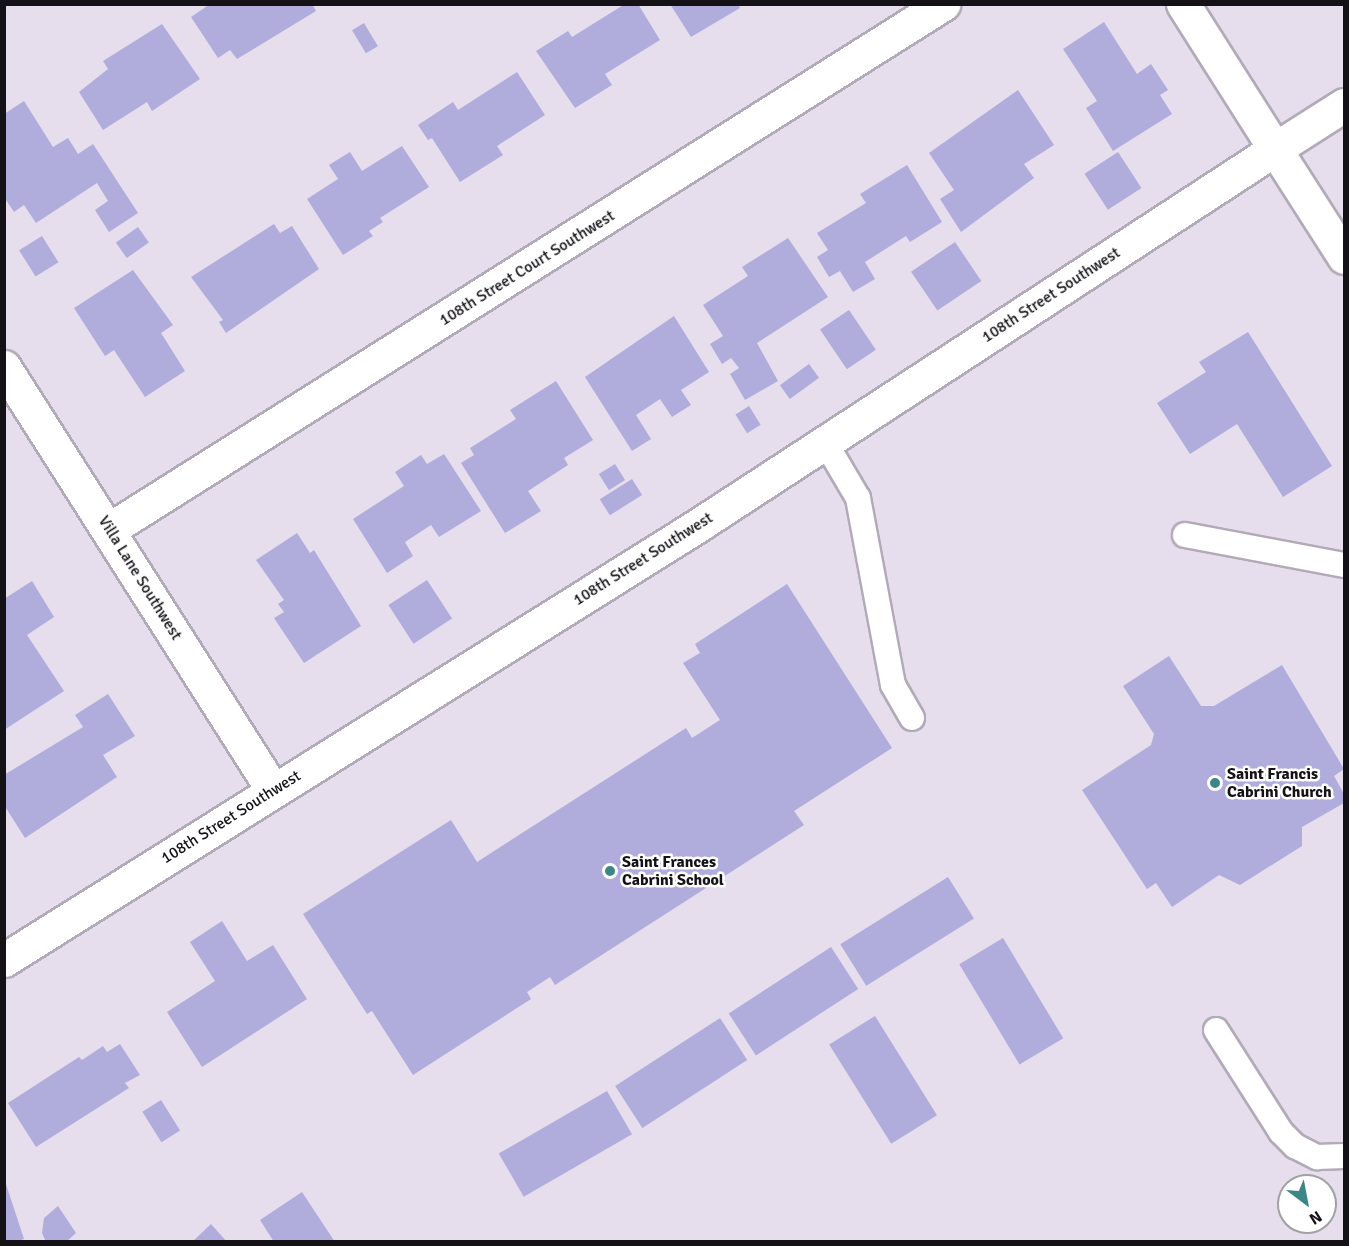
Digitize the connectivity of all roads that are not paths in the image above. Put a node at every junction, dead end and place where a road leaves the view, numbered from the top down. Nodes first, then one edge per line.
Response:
1 (944, 4) edge
2 (1183, 4) edge
3 (1344, 105) edge
4 (1275, 149) junction
5 (1344, 257) edge
6 (4, 367) edge
7 (825, 442) junction
8 (110, 529) junction
9 (1185, 535) dead end
10 (1344, 565) edge
11 (912, 718) dead end
12 (273, 790) junction
13 (4, 960) edge
14 (1216, 1030) dead end
15 (1344, 1156) edge

1 - 8 street, 108th Street Court Southwest
2 - 4 street
3 - 4 street, 108th Street Southwest
4 - 5 street
4 - 7 street, 108th Street Southwest
6 - 8 street, Villa Lane Southwest
7 - 11 lane
7 - 12 street, 108th Street Southwest
8 - 12 street, Villa Lane Southwest
9 - 10 lane
12 - 13 street, 108th Street Southwest
14 - 15 lane

